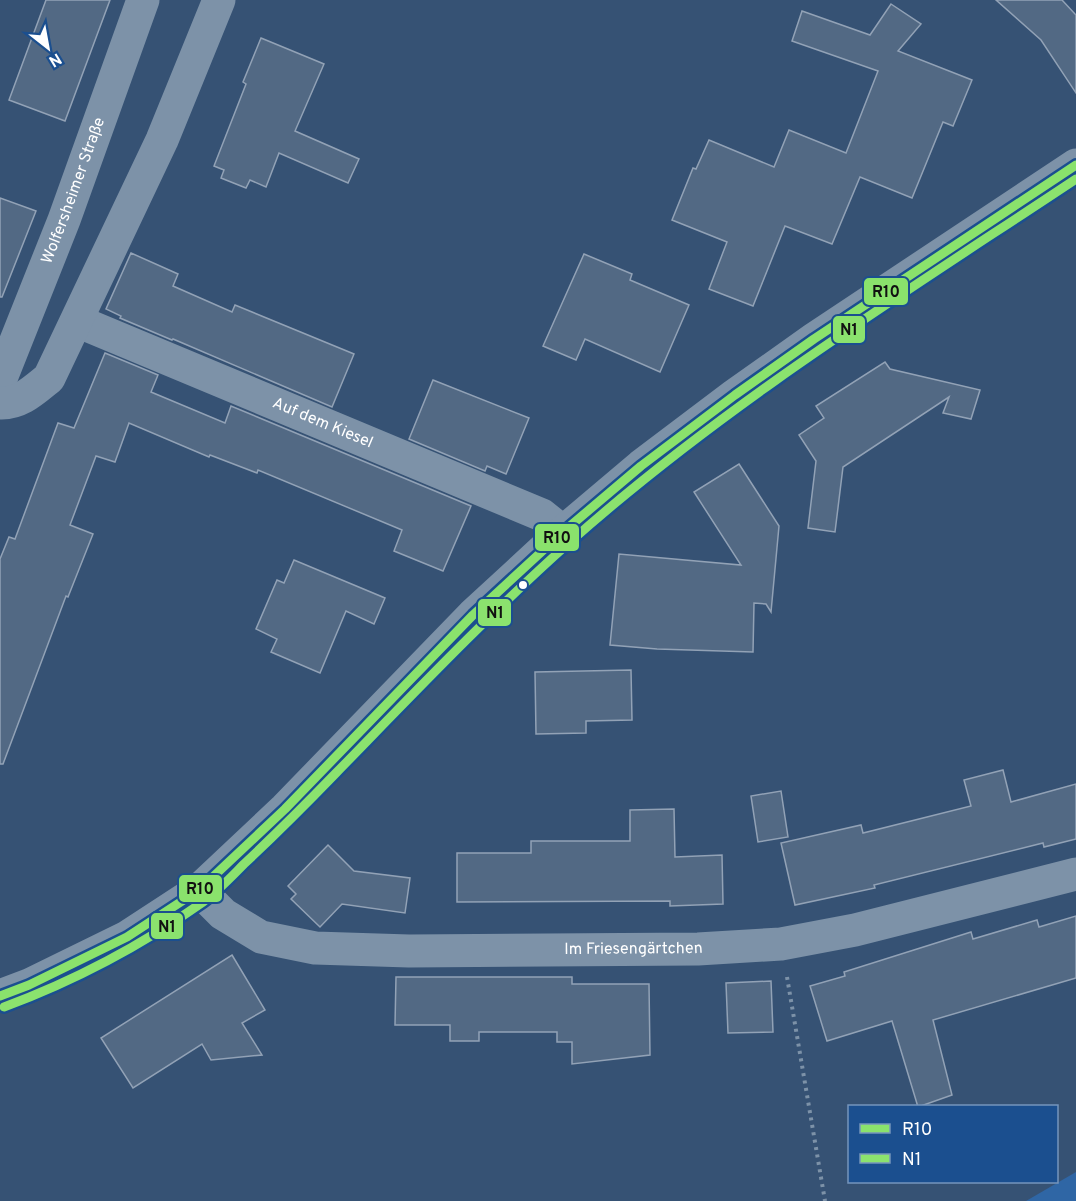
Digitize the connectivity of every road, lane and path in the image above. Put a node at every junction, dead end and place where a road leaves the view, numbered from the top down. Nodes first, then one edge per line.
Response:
1 (143, 0) edge
2 (219, 0) edge
3 (1076, 165) edge
4 (77, 321) junction
5 (0, 381) edge
6 (0, 403) edge
7 (563, 532) junction
8 (1076, 874) edge
9 (199, 890) junction
10 (781, 944) junction
11 (0, 996) edge
12 (825, 1201) edge

1 - 5 street, Wolfersheimer Straße
2 - 4 street
3 - 7 street
4 - 6 street
4 - 7 street, Auf dem Kiesel
7 - 9 street
8 - 10 street, Im Friesengärtchen
9 - 10 street, Im Friesengärtchen
9 - 11 street
10 - 12 path

